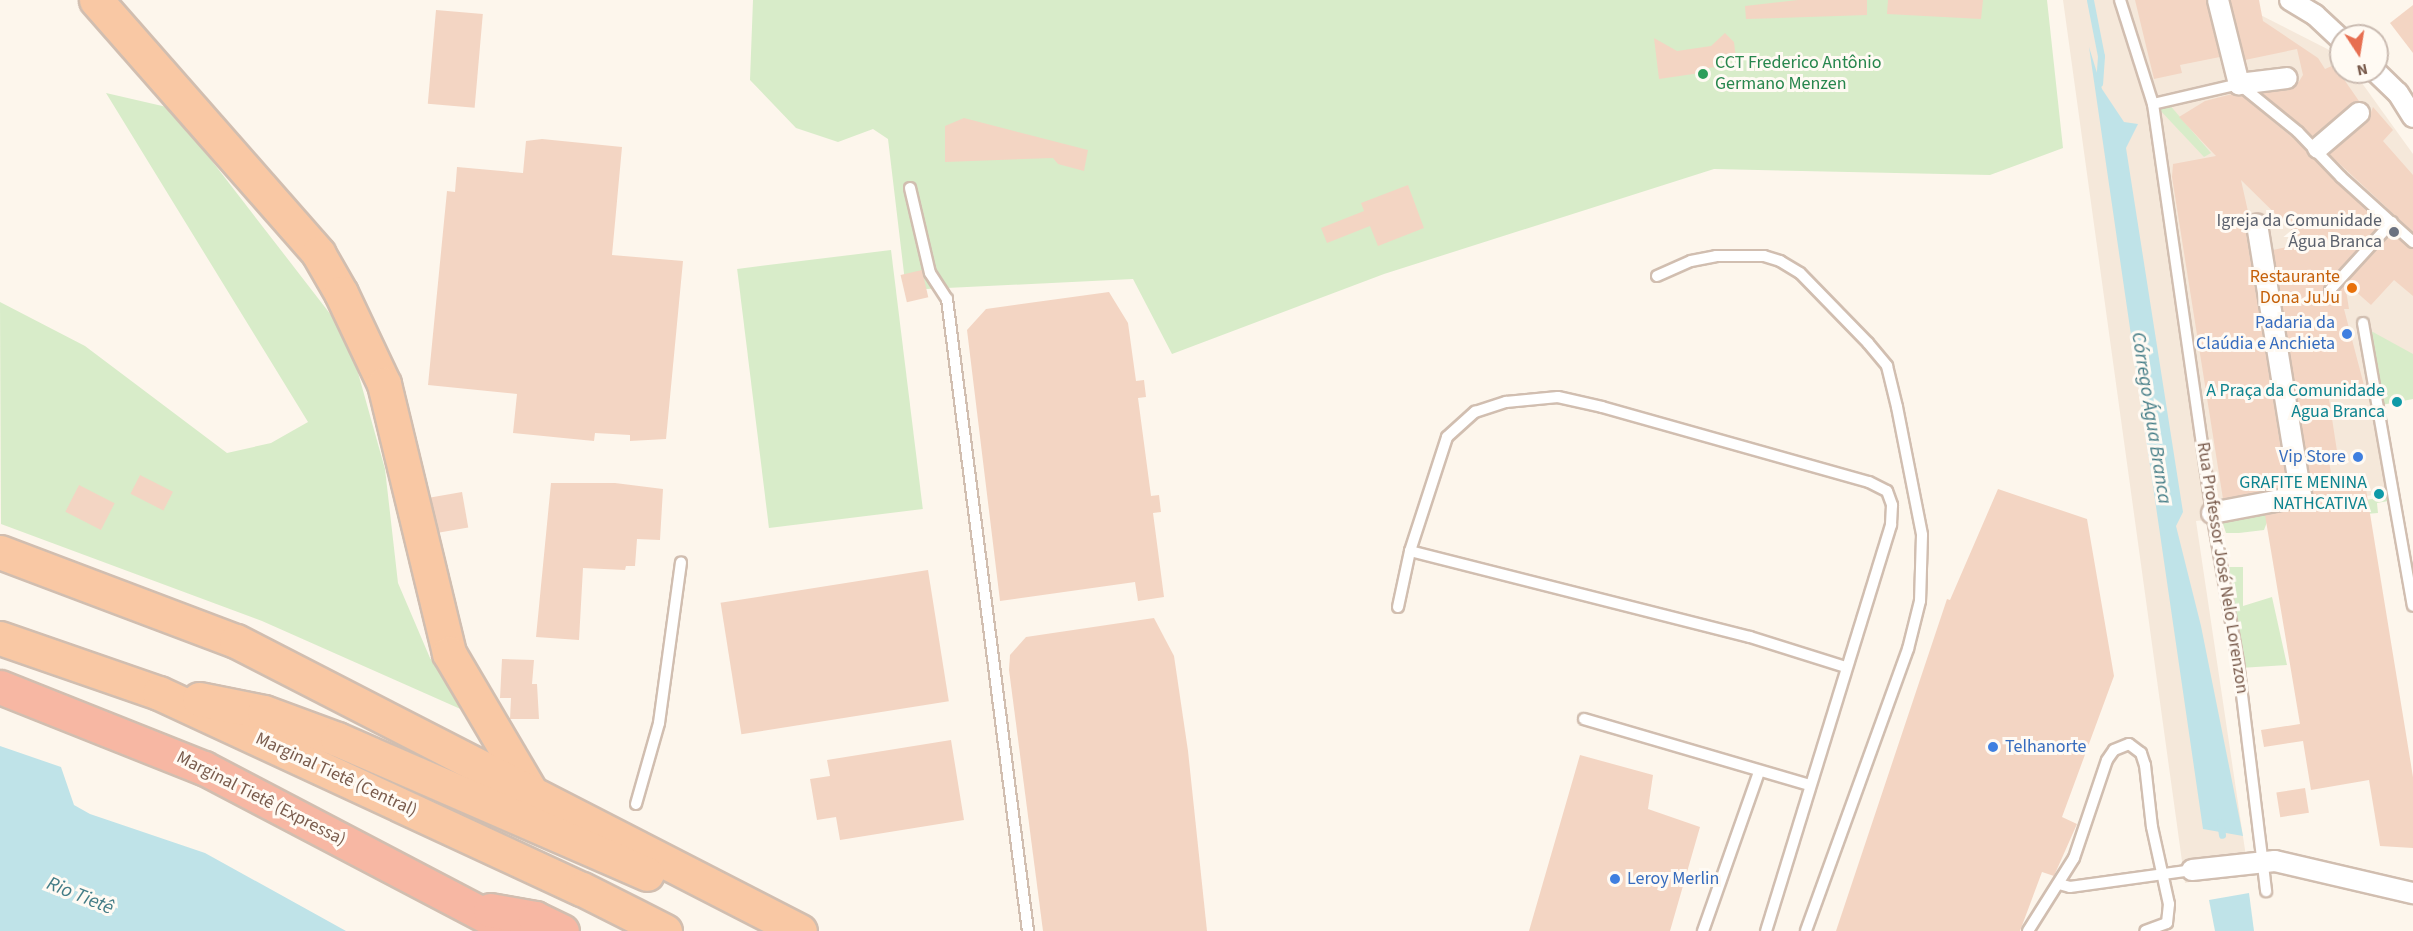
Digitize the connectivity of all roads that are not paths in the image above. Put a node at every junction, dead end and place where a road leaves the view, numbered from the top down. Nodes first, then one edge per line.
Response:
1 (96, 0) edge
2 (2120, 0) edge
3 (2218, 0) edge
4 (2290, 0) edge
5 (2329, 28) edge
6 (2287, 78) dead end
7 (2239, 84) junction
8 (2389, 84) edge
9 (2153, 104) junction
10 (2359, 113) dead end
11 (2413, 117) edge
12 (2318, 148) dead end
13 (910, 188) dead end
14 (2392, 222) junction
15 (2257, 225) dead end
16 (2413, 242) edge
17 (1657, 276) dead end
18 (2330, 290) dead end
19 (2363, 323) dead end
20 (2212, 513) junction
21 (1410, 551) junction
22 (0, 552) edge
23 (681, 562) dead end
24 (2413, 606) edge
25 (1398, 607) dead end
26 (0, 638) edge
27 (1846, 667) junction
28 (0, 687) edge
29 (159, 693) junction
30 (1584, 720) dead end
31 (1759, 772) junction
32 (1809, 785) junction
33 (529, 789) junction
34 (636, 804) dead end
35 (2263, 861) junction
36 (2192, 870) joint
37 (2164, 873) junction
38 (2059, 884) junction
39 (2266, 891) dead end
40 (2413, 893) edge
41 (467, 907) junction
42 (514, 931) edge
43 (562, 931) edge
44 (665, 931) edge
45 (768, 931) edge
46 (800, 931) edge
47 (1029, 931) edge
48 (1703, 931) edge
49 (1766, 931) edge
50 (1806, 931) edge
51 (2028, 931) edge
52 (2145, 931) edge

1 - 33 highway
2 - 9 lane, Rua Professor José Nelo Lorenzon
3 - 7 street
4 - 5 street
6 - 7 street
7 - 9 lane
7 - 14 lane
8 - 11 street
9 - 20 lane, Rua Professor José Nelo Lorenzon
10 - 12 street
13 - 47 lane
14 - 16 lane
14 - 18 lane
15 - 20 street
17 - 50 lane
19 - 24 lane
20 - 35 lane, Rua Professor José Nelo Lorenzon
21 - 25 lane
21 - 27 lane
21 - 27 lane
22 - 33 highway
23 - 34 lane
26 - 29 highway, Marginal Tietê (Central)
27 - 32 lane
28 - 41 highway, Marginal Tietê (Expressa)
29 - 44 highway, Marginal Tietê (Central)
29 - 45 highway
30 - 31 lane
31 - 32 lane
31 - 48 lane
32 - 49 lane
33 - 46 highway
35 - 36 street
35 - 39 lane, Rua Professor José Nelo Lorenzon
35 - 40 street
36 - 37 lane
37 - 38 lane
37 - 38 lane
37 - 52 lane
38 - 51 lane
41 - 42 highway, Marginal Tietê (Expressa)
41 - 43 highway

